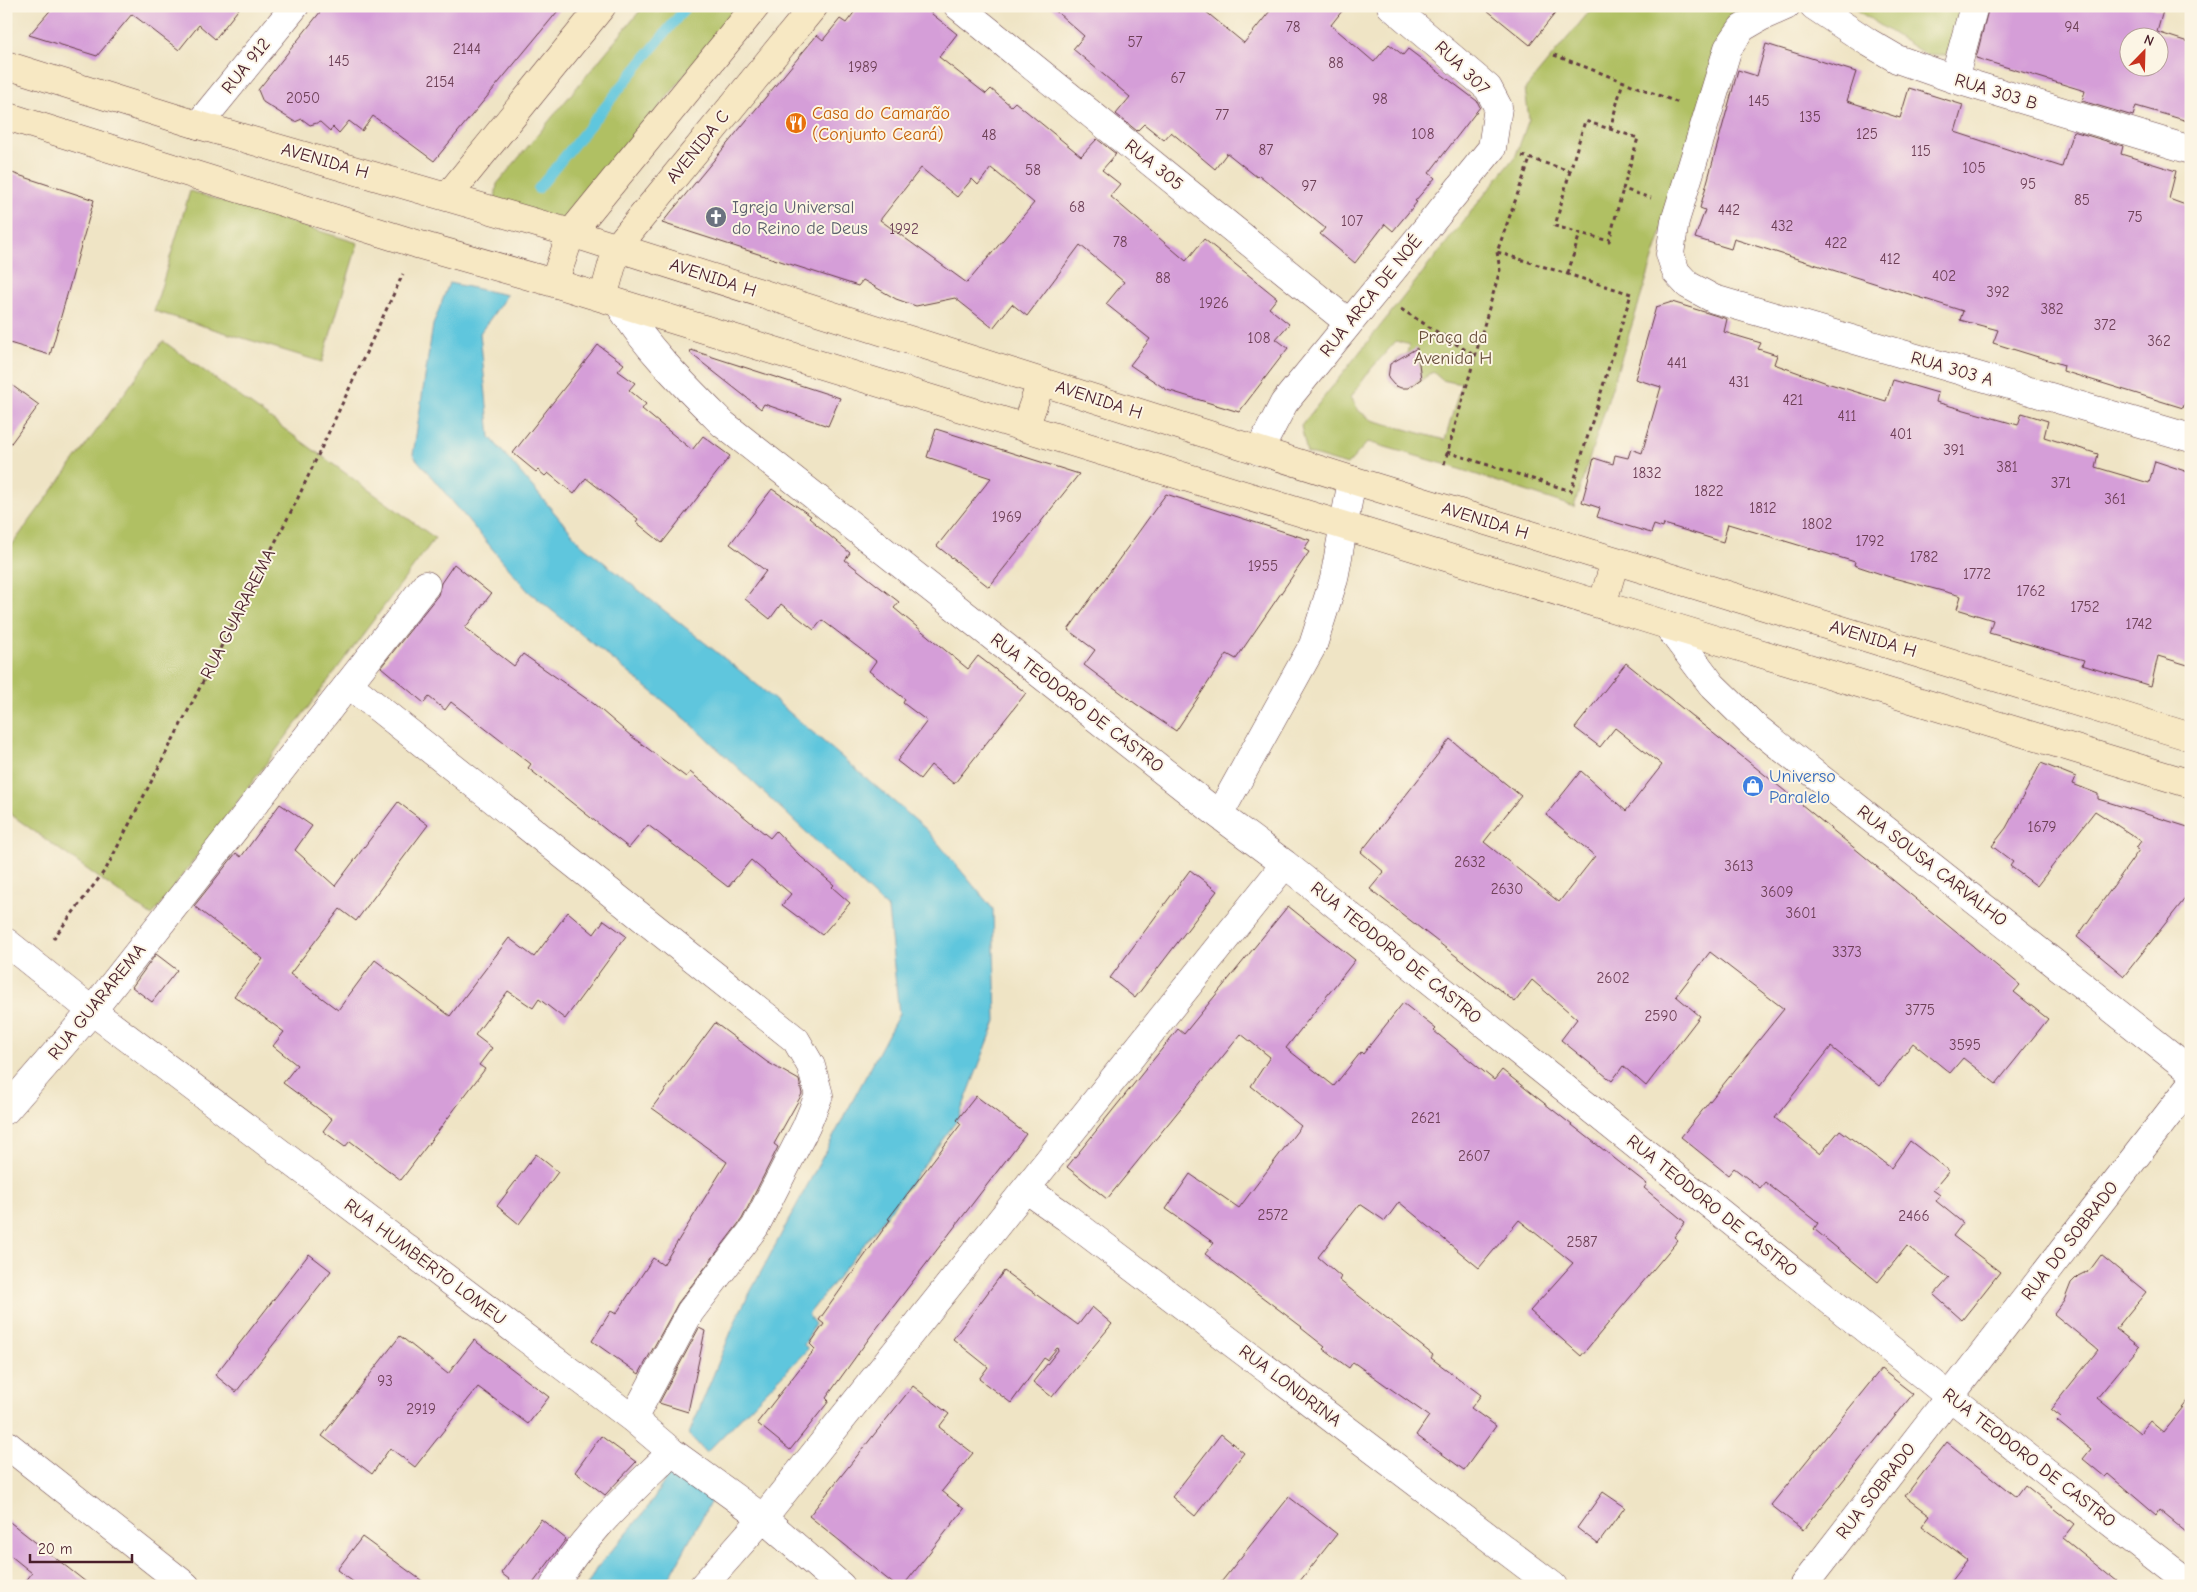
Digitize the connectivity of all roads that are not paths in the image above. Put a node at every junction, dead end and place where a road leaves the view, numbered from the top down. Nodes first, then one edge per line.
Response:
1 (295, 6) edge
2 (602, 6) edge
3 (756, 6) edge
4 (814, 6) edge
5 (958, 6) edge
6 (1391, 6) edge
7 (1786, 6) edge
8 (1814, 6) edge
9 (1974, 6) edge
10 (6, 65) edge
11 (1954, 79) junction
12 (6, 116) edge
13 (198, 125) junction
14 (2191, 150) edge
15 (1504, 151) joint
16 (448, 196) junction
17 (571, 232) junction
18 (617, 247) junction
19 (554, 283) junction
20 (611, 301) junction
21 (1349, 323) junction
22 (1041, 382) junction
23 (1025, 428) junction
24 (2191, 438) edge
25 (1259, 451) junction
26 (1352, 480) junction
27 (1344, 526) junction
28 (1615, 561) junction
29 (426, 585) dead end
30 (1602, 605) junction
31 (1667, 625) junction
32 (348, 684) junction
33 (2191, 737) edge
34 (2191, 784) edge
35 (1219, 815) junction
36 (1286, 864) junction
37 (6, 942) edge
38 (92, 1010) junction
39 (2191, 1070) edge
40 (2191, 1085) edge
41 (6, 1110) edge
42 (1026, 1189) junction
43 (1949, 1396) junction
44 (632, 1419) junction
45 (6, 1444) edge
46 (672, 1452) junction
47 (763, 1518) junction
48 (2191, 1585) edge
49 (186, 1586) edge
50 (554, 1586) edge
51 (704, 1586) edge
52 (841, 1586) edge
53 (1553, 1586) edge
54 (1803, 1586) edge

1 - 13 street, RUA 912
2 - 16 street
3 - 17 street
4 - 18 street, AVENIDA C
5 - 21 street, RUA 305
6 - 15 street, RUA 307
7 - 24 street, RUA 303 A
8 - 11 street, RUA 303 B
9 - 11 street
10 - 13 street, AVENIDA H
11 - 14 street, RUA 303 B
12 - 19 street
13 - 16 street, AVENIDA H
15 - 21 street, RUA ARCA DE NOÉ
16 - 17 street, AVENIDA H
17 - 18 street, AVENIDA H
17 - 19 street
18 - 20 street, AVENIDA C
18 - 22 street, AVENIDA H
19 - 20 street
20 - 23 street
20 - 35 street, RUA TEODORO DE CASTRO
21 - 25 street, RUA ARCA DE NOÉ
22 - 23 street
22 - 25 street, AVENIDA H
23 - 27 street
25 - 26 street, AVENIDA H
26 - 27 street
26 - 28 street, AVENIDA H
27 - 30 street
27 - 35 street
28 - 30 street
28 - 33 street, AVENIDA H
29 - 32 street, RUA GUARAREMA
30 - 31 street
31 - 34 street
31 - 39 street, RUA SOUSA CARVALHO
32 - 38 street, RUA GUARAREMA
32 - 44 street
35 - 36 street, RUA TEODORO DE CASTRO
36 - 42 street
36 - 43 street, RUA TEODORO DE CASTRO
37 - 38 street, RUA HUMBERTO LOMEU
38 - 41 street, RUA GUARAREMA
38 - 44 street, RUA HUMBERTO LOMEU
40 - 43 street, RUA DO SOBRADO
42 - 47 street
42 - 53 street, RUA LONDRINA
43 - 48 street, RUA TEODORO DE CASTRO
43 - 54 street, RUA SOBRADO
44 - 46 street, RUA HUMBERTO LOMEU
45 - 49 street
46 - 47 street, RUA HUMBERTO LOMEU
46 - 50 street
47 - 51 street
47 - 52 street, RUA HUMBERTO LOMEU

